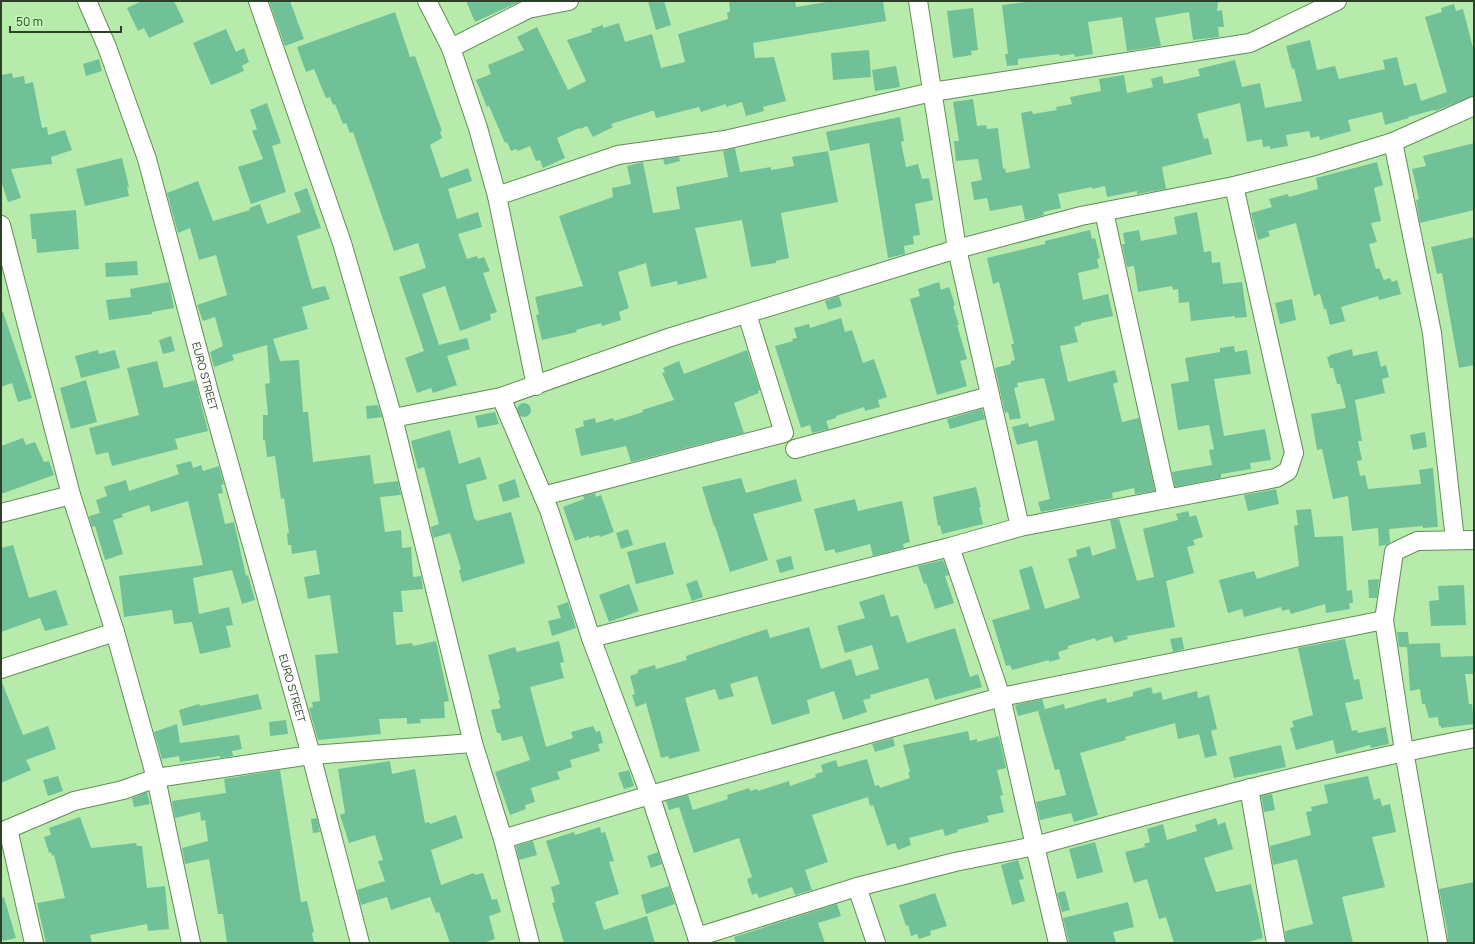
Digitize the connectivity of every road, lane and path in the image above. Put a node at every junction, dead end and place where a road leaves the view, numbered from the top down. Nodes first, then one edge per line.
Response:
1 (87, 1) edge
2 (258, 1) edge
3 (427, 1) edge
4 (569, 1) edge
5 (918, 1) edge
6 (1337, 1) edge
7 (451, 48) junction
8 (932, 92) junction
9 (1474, 106) edge
10 (1393, 142) junction
11 (1234, 186) junction
12 (496, 196) junction
13 (1104, 212) junction
14 (1, 225) edge
15 (957, 249) junction
16 (747, 314) junction
17 (536, 386) junction
18 (990, 396) junction
19 (501, 397) junction
20 (393, 418) junction
21 (795, 449) dead end
22 (70, 495) junction
23 (543, 496) junction
24 (1167, 498) junction
25 (1, 513) edge
26 (1020, 527) junction
27 (1455, 540) junction
28 (1474, 540) edge
29 (950, 547) junction
30 (1384, 620) junction
31 (115, 632) junction
32 (591, 638) junction
33 (1, 669) edge
34 (1001, 697) junction
35 (1474, 738) edge
36 (473, 743) junction
37 (1404, 751) junction
38 (311, 755) junction
39 (156, 778) junction
40 (1249, 788) junction
41 (650, 795) junction
42 (5, 831) edge
43 (504, 839) junction
44 (1035, 846) junction
45 (857, 887) junction
46 (698, 940) edge
47 (34, 943) edge
48 (191, 943) edge
49 (360, 943) edge
50 (530, 943) edge
51 (876, 943) edge
52 (1058, 943) edge
53 (1276, 943) edge
54 (1438, 943) edge

1 - 38 street, EURO STREET
2 - 20 street
3 - 7 street
4 - 7 street
5 - 8 street
6 - 8 street
7 - 12 street
8 - 12 street
8 - 15 street
9 - 10 street
10 - 11 street
10 - 27 street
11 - 13 street
11 - 24 street
12 - 17 street
13 - 15 street
13 - 24 street
14 - 22 street
15 - 16 street
15 - 18 street
16 - 17 street
16 - 23 street
17 - 19 street
18 - 21 street
18 - 26 street
19 - 20 street
19 - 23 street
20 - 36 street
22 - 25 street
22 - 31 street
23 - 32 street
24 - 26 street
26 - 29 street
27 - 28 street
27 - 30 street
29 - 32 street
29 - 34 street
30 - 34 street
30 - 37 street
31 - 33 street
31 - 39 street
32 - 41 street
34 - 41 street
34 - 44 street
35 - 37 street
36 - 38 street
36 - 43 street
37 - 40 street
37 - 54 street
38 - 39 street
38 - 49 street, EURO STREET
39 - 42 street
39 - 48 street
40 - 44 street
40 - 53 street
41 - 43 street
41 - 46 street
42 - 47 street
43 - 50 street
44 - 45 street
44 - 52 street
45 - 46 street
45 - 51 street

